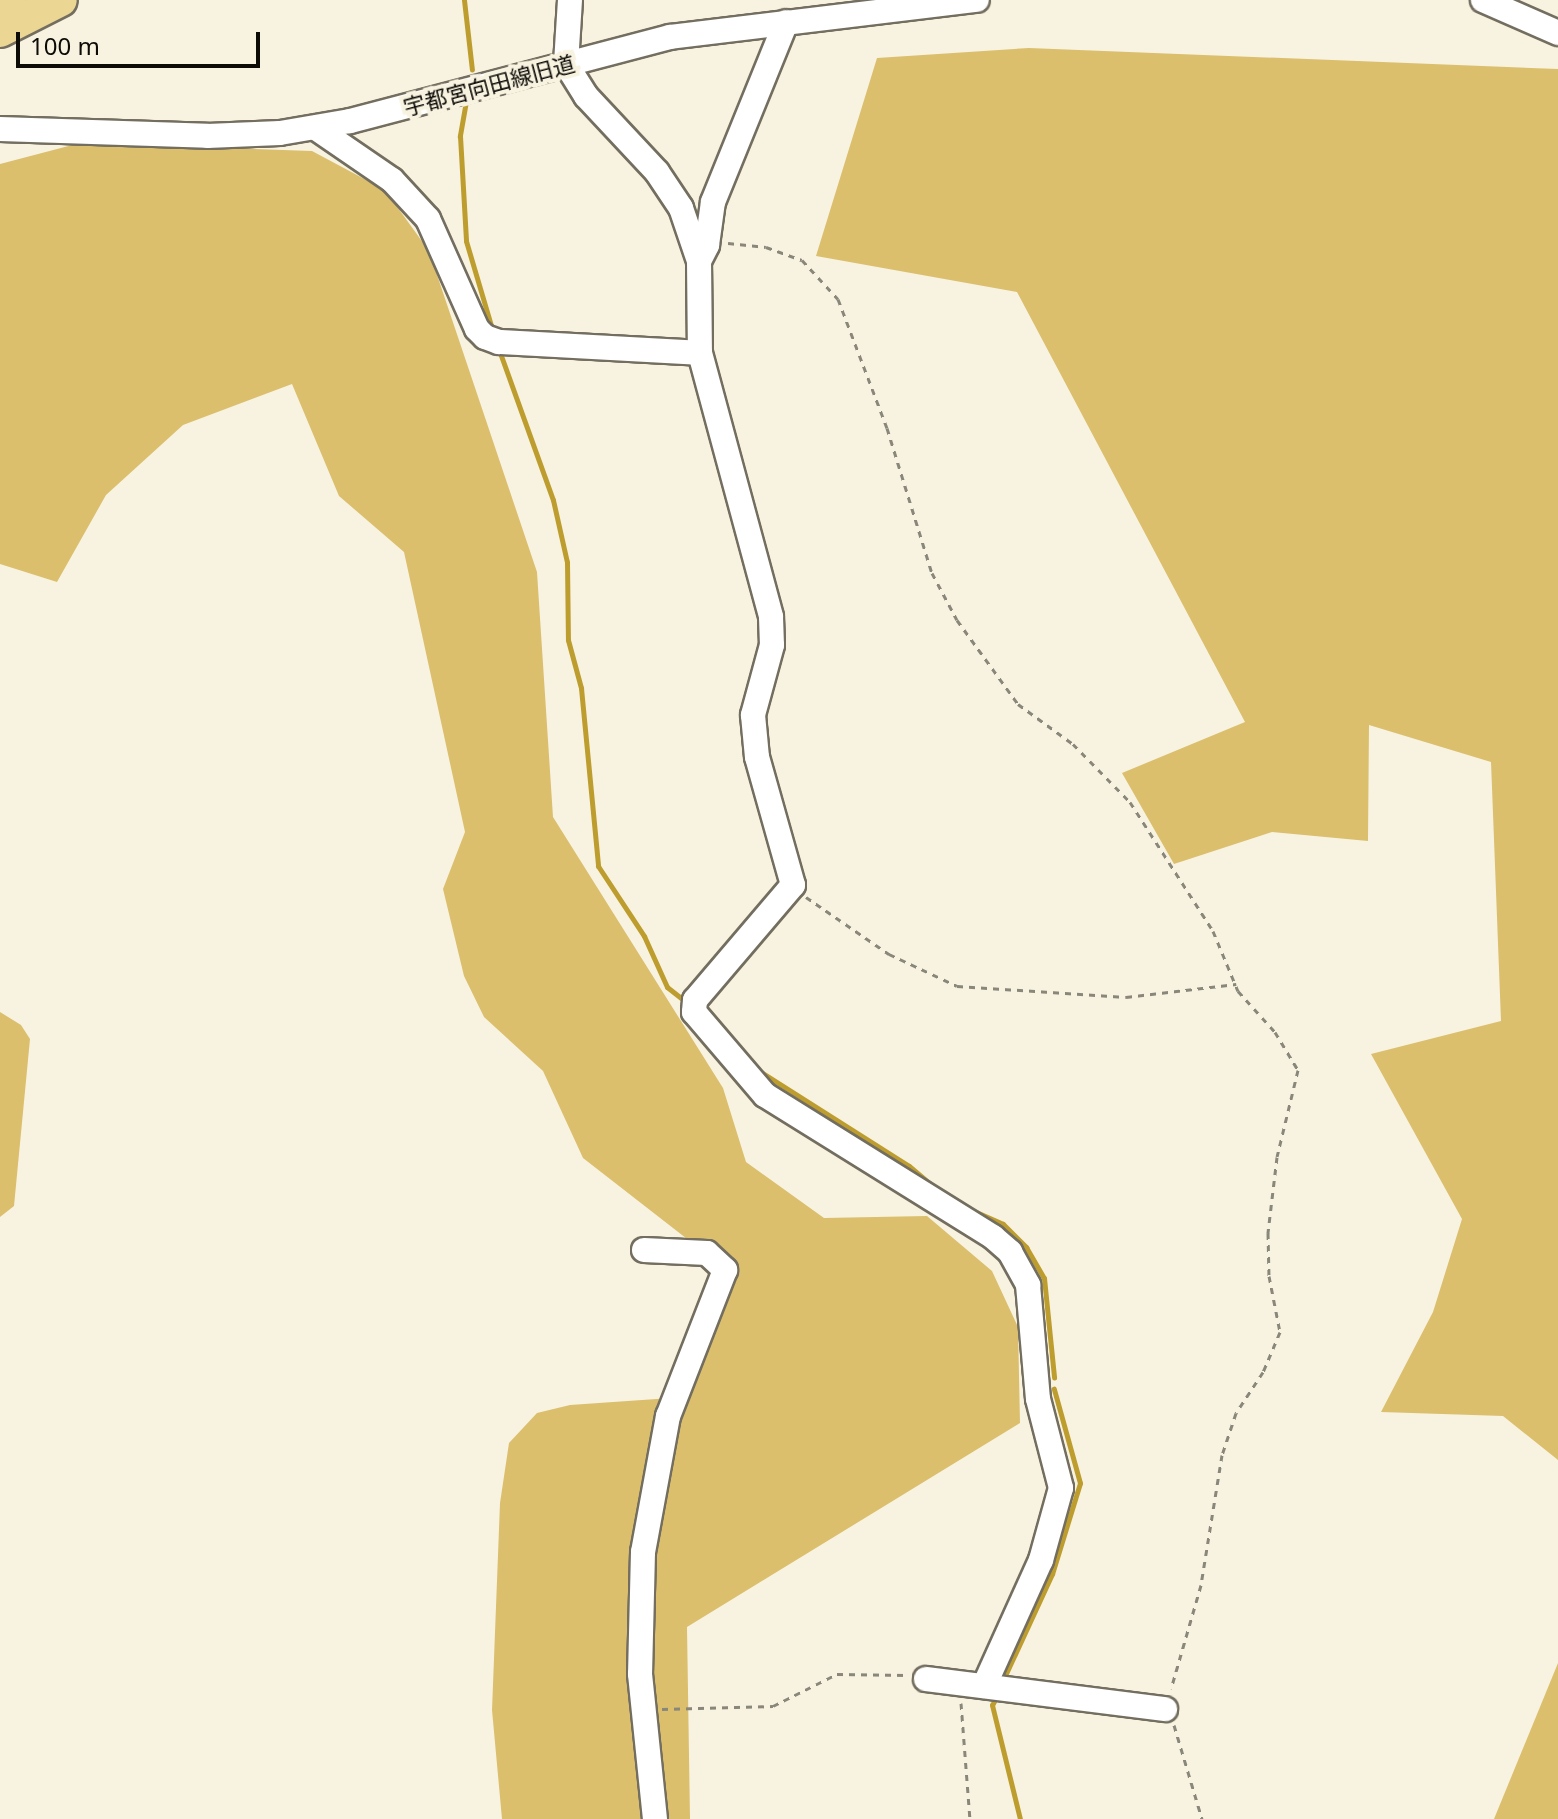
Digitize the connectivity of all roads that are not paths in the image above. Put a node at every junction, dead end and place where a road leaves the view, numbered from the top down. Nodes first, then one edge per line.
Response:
1 (10, 0) edge
2 (61, 0) edge
3 (570, 0) edge
4 (977, 0) edge
5 (1483, 0) edge
6 (0, 5) edge
7 (786, 22) junction
8 (0, 31) edge
9 (1558, 33) edge
10 (566, 64) junction
11 (316, 128) junction
12 (0, 129) edge
13 (699, 261) junction
14 (700, 353) junction
15 (644, 1250) dead end
16 (926, 1679) road end
17 (973, 1686) junction
18 (1165, 1709) road end
19 (655, 1819) edge

1 - 6 main road
2 - 8 main road
3 - 10 street
4 - 7 street, 宇都宮向田線旧道
5 - 9 street
7 - 10 street, 宇都宮向田線旧道
7 - 13 street
10 - 11 street, 宇都宮向田線旧道
10 - 13 street
11 - 12 street, 宇都宮向田線旧道
11 - 14 street
13 - 14 street
14 - 17 street
15 - 19 street
16 - 17 street
17 - 18 street

